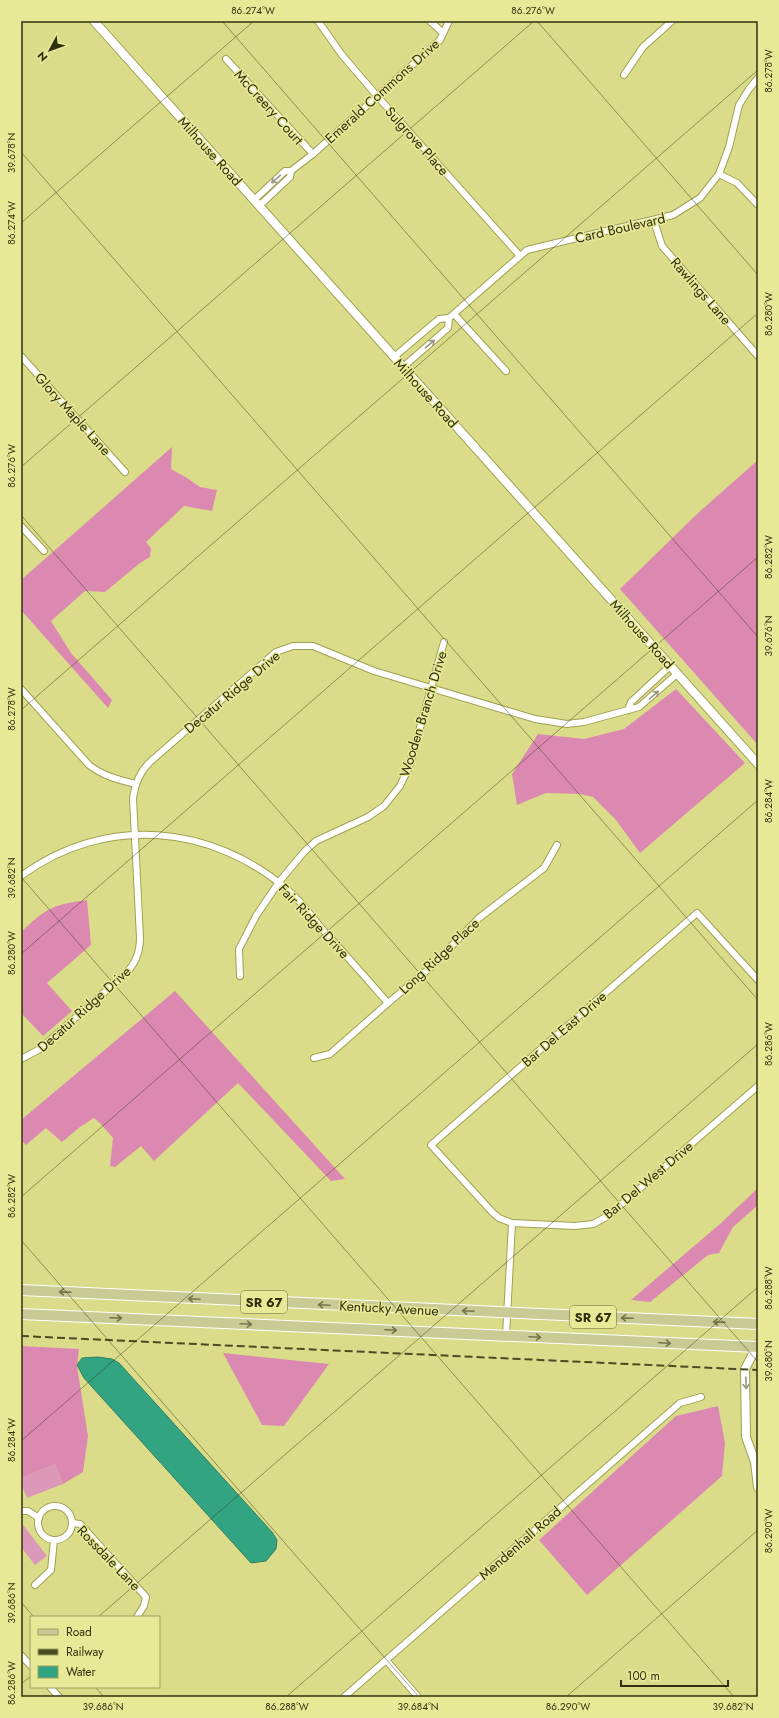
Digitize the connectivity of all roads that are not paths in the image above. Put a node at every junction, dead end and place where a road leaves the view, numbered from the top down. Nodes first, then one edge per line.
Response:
1 (94, 21) edge
2 (318, 21) edge
3 (430, 21) edge
4 (449, 21) edge
5 (672, 21) edge
6 (443, 33) junction
7 (226, 59) dead end
8 (624, 75) dead end
9 (758, 78) edge
10 (378, 97) junction
11 (313, 154) junction
12 (291, 171) junction
13 (719, 174) junction
14 (254, 200) junction
15 (758, 205) edge
16 (260, 206) junction
17 (654, 221) junction
18 (520, 256) junction
19 (452, 316) junction
20 (21, 356) edge
21 (758, 356) edge
22 (394, 357) junction
23 (403, 367) junction
24 (506, 371) dead end
25 (125, 472) dead end
26 (21, 526) edge
27 (44, 551) dead end
28 (444, 642) dead end
29 (670, 666) junction
30 (677, 674) junction
31 (431, 688) junction
32 (21, 689) edge
33 (628, 710) junction
34 (758, 764) edge
35 (136, 784) junction
36 (135, 835) junction
37 (557, 845) dead end
38 (21, 876) edge
39 (279, 882) junction
40 (240, 976) dead end
41 (758, 980) edge
42 (388, 1003) junction
43 (314, 1058) dead end
44 (21, 1059) edge
45 (758, 1086) edge
46 (431, 1145) joint
47 (512, 1223) junction
48 (21, 1290) edge
49 (507, 1313) junction
50 (21, 1314) edge
51 (758, 1324) edge
52 (506, 1336) junction
53 (758, 1347) edge
54 (701, 1396) dead end
55 (757, 1458) edge
56 (758, 1487) edge
57 (21, 1511) edge
58 (39, 1518) junction
59 (72, 1523) junction
60 (54, 1540) junction
61 (35, 1585) dead end
62 (139, 1616) edge
63 (21, 1655) edge
64 (386, 1660) junction
65 (30, 1665) edge
66 (52, 1688) edge
67 (59, 1697) edge
68 (344, 1697) edge
69 (418, 1697) edge

1 - 14 street, Milhouse Road
2 - 10 street, Sulgrove Place
3 - 6 street
4 - 6 street, Emerald Commons Drive
5 - 8 street
6 - 10 street, Emerald Commons Drive
7 - 11 street, McCreery Court
9 - 13 street, Card Boulevard
10 - 11 street, Emerald Commons Drive
10 - 18 street, Sulgrove Place
11 - 12 street, Emerald Commons Drive
12 -> 14 street
12 - 16 street
13 - 15 street
13 - 17 street, Card Boulevard
14 - 16 street, Milhouse Road
16 - 22 street, Milhouse Road
17 - 18 street, Card Boulevard
17 - 21 street, Rawlings Lane
18 - 19 street, Card Boulevard
19 - 22 street, Card Boulevard
23 -> 19 street, Card Boulevard
19 - 24 street
20 - 25 street, Glory Maple Lane
22 - 23 street, Milhouse Road
23 - 29 street, Milhouse Road
26 - 27 street
28 - 31 street, Wooden Branch Drive
29 - 30 street, Milhouse Road
29 - 33 street
33 -> 30 street, Decatur Ridge Drive
30 - 34 street, Milhouse Road
31 - 33 street, Decatur Ridge Drive
31 - 35 street, Decatur Ridge Drive
31 - 39 street, Wooden Branch Drive
32 - 35 street
35 - 36 street, Decatur Ridge Drive
36 - 38 street, Fair Ridge Drive
36 - 39 street, Fair Ridge Drive
36 - 44 street, Decatur Ridge Drive
37 - 42 street, Long Ridge Place
39 - 40 street, Wooden Branch Drive
39 - 42 street, Fair Ridge Drive
41 - 46 street, Bar Del East Drive
42 - 43 street, Long Ridge Place
45 - 47 street, Bar Del West Drive
46 - 47 street, Bar Del West Drive
47 - 49 street
49 -> 48 main road, Kentucky Avenue / SR 67
51 -> 49 main road, Kentucky Avenue / SR 67
49 - 52 street
50 -> 52 main road, Kentucky Avenue / SR 67
52 -> 53 main road, Kentucky Avenue / SR 67
53 -> 55 street
54 - 64 street, Mendenhall Road
55 - 56 street
57 - 58 street
58 - 59 street
58 - 60 street
59 - 60 street
59 - 62 street, Rossdale Lane
60 - 61 street
63 - 65 street
64 - 68 street, Mendenhall Road
64 - 69 street
66 - 67 street

